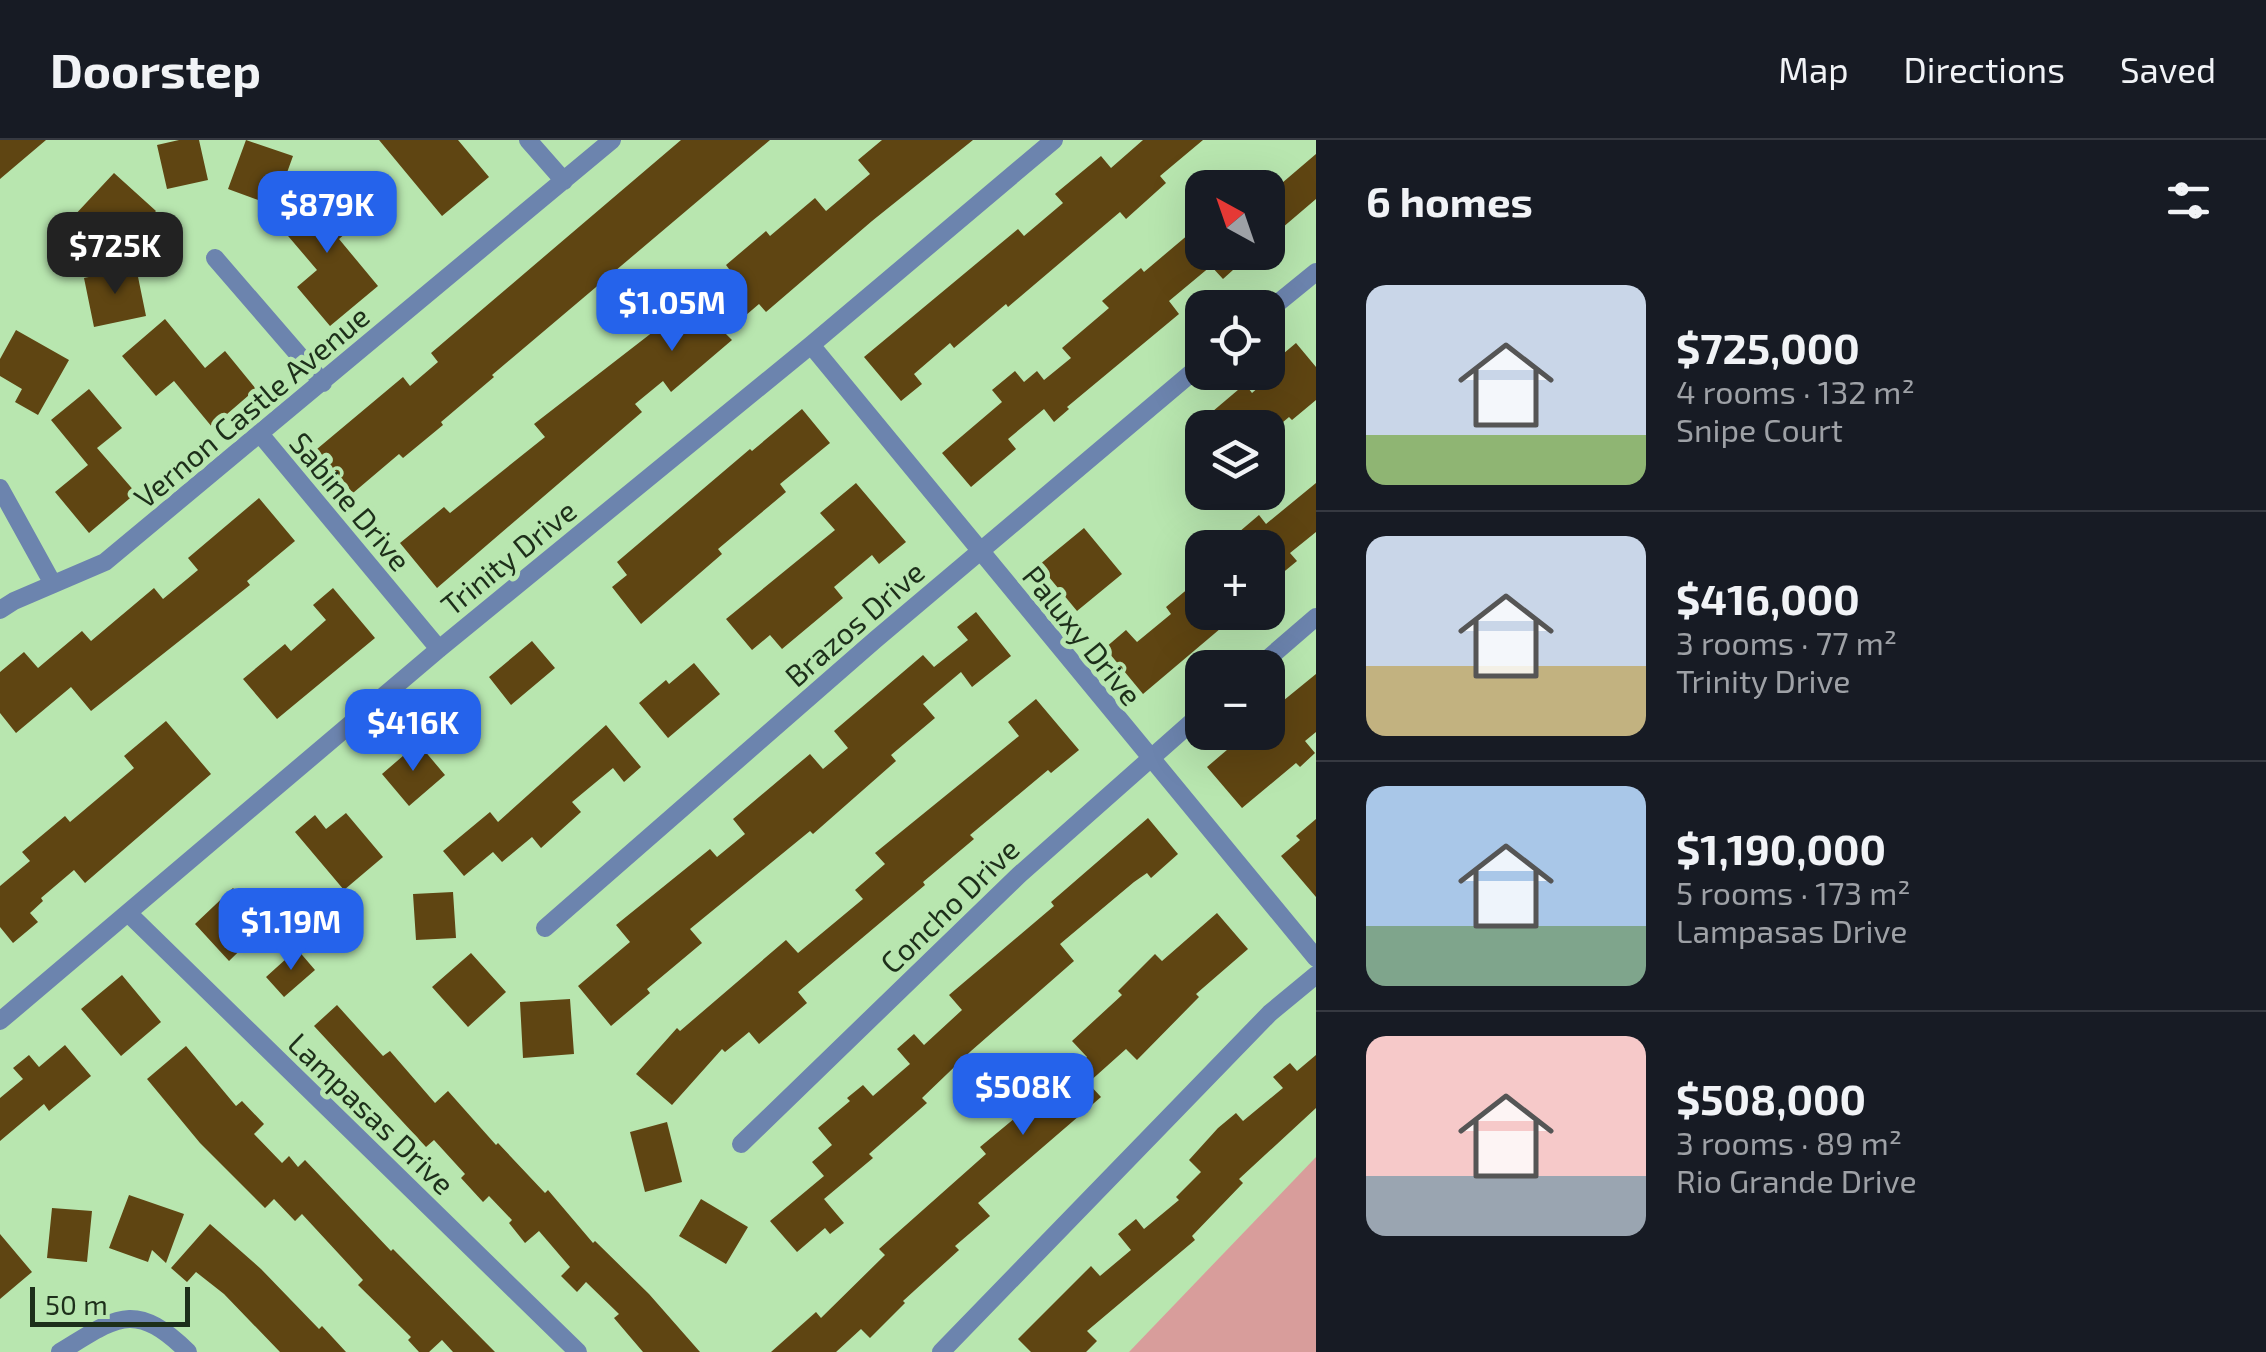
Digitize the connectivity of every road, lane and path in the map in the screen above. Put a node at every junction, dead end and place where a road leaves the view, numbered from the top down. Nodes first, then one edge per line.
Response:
1 (528, 140) edge
2 (612, 140) edge
3 (1054, 140) edge
4 (564, 181) junction
5 (215, 258) dead end
6 (1316, 272) edge
7 (1285, 297) edge
8 (811, 344) junction
9 (1185, 378) edge
10 (323, 383) junction
11 (260, 434) junction
12 (0, 488) edge
13 (980, 552) junction
14 (53, 584) junction
15 (0, 610) edge
16 (1316, 617) edge
17 (439, 648) junction
18 (1278, 650) edge
19 (1185, 727) edge
20 (1149, 758) junction
21 (128, 913) junction
22 (545, 928) dead end
23 (1316, 958) edge
24 (1316, 974) edge
25 (0, 1021) edge
26 (741, 1144) dead end
27 (60, 1352) edge
28 (188, 1352) edge
29 (578, 1352) edge
30 (942, 1352) edge

1 - 4 street
2 - 4 street, Vernon Castle Avenue
3 - 8 street, Trinity Drive
4 - 10 street, Vernon Castle Avenue
5 - 10 street
6 - 7 street
8 - 13 street, Paluxy Drive
8 - 17 street, Trinity Drive
9 - 13 street, Brazos Drive
10 - 11 street, Vernon Castle Avenue
11 - 14 street, Vernon Castle Avenue
11 - 17 street, Sabine Drive
12 - 14 street
13 - 20 street, Paluxy Drive
13 - 22 street, Brazos Drive
14 - 15 street, Vernon Castle Avenue
16 - 18 street
17 - 21 street, Trinity Drive
19 - 20 street, Concho Drive
20 - 23 street, Paluxy Drive
20 - 26 street, Concho Drive
21 - 25 street, Trinity Drive
21 - 29 street, Lampasas Drive
24 - 30 street
27 - 28 street

